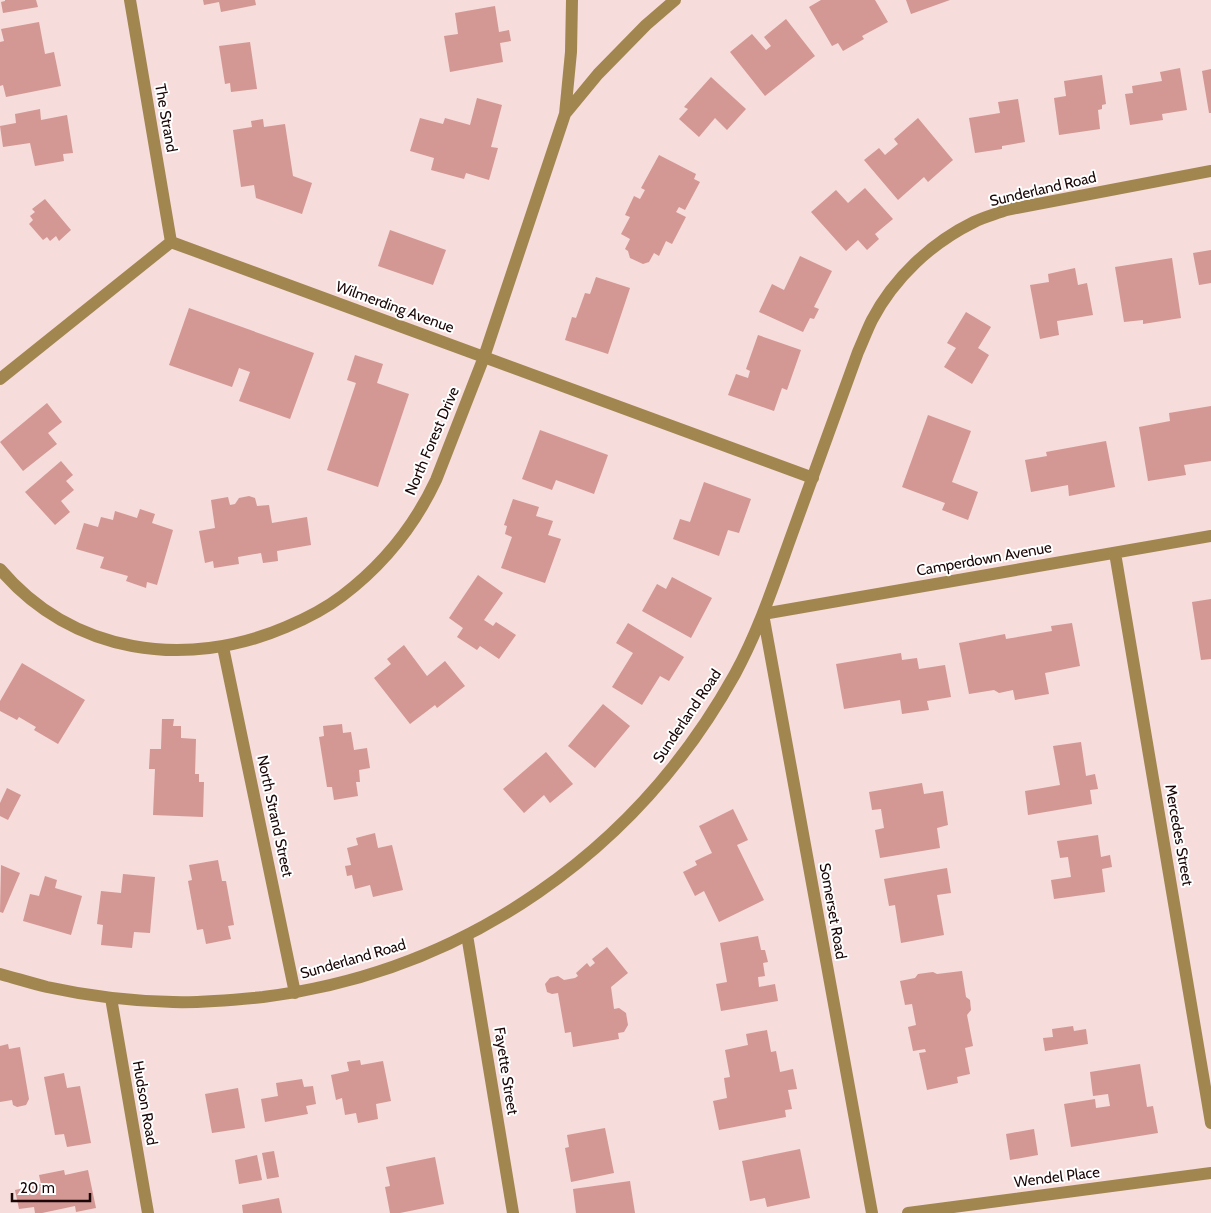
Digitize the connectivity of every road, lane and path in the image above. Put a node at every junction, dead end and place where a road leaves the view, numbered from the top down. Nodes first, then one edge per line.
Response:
1 (130, 0) edge
2 (572, 0) edge
3 (675, 0) edge
4 (565, 114) junction
5 (1211, 171) edge
6 (170, 242) junction
7 (484, 357) junction
8 (0, 379) edge
9 (813, 478) junction
10 (1211, 536) edge
11 (1115, 553) junction
12 (0, 568) edge
13 (763, 614) junction
14 (223, 646) junction
15 (467, 935) junction
16 (0, 974) edge
17 (295, 993) junction
18 (111, 998) junction
19 (1211, 1123) edge
20 (1211, 1173) edge
21 (148, 1213) edge
22 (513, 1213) edge
23 (872, 1213) edge
24 (908, 1213) edge

1 - 6 street, The Strand
2 - 4 street, North Forest Drive
3 - 4 street, North Forest Drive
4 - 7 street, North Forest Drive
5 - 9 street, Sunderland Road
6 - 7 street, Wilmerding Avenue
6 - 8 street
7 - 9 street, Wilmerding Avenue
7 - 14 street, North Forest Drive
9 - 13 street, Sunderland Road
10 - 11 street, Camperdown Avenue
11 - 13 street, Camperdown Avenue
11 - 19 street, Mercedes Street
12 - 14 street, North Forest Drive
13 - 15 street, Sunderland Road
13 - 23 street, Somerset Road
14 - 17 street, North Strand Street
15 - 17 street, Sunderland Road
15 - 22 street, Fayette Street
16 - 18 street, Sunderland Road
17 - 18 street, Sunderland Road
18 - 21 street, Hudson Road
20 - 24 street, Wendel Place

